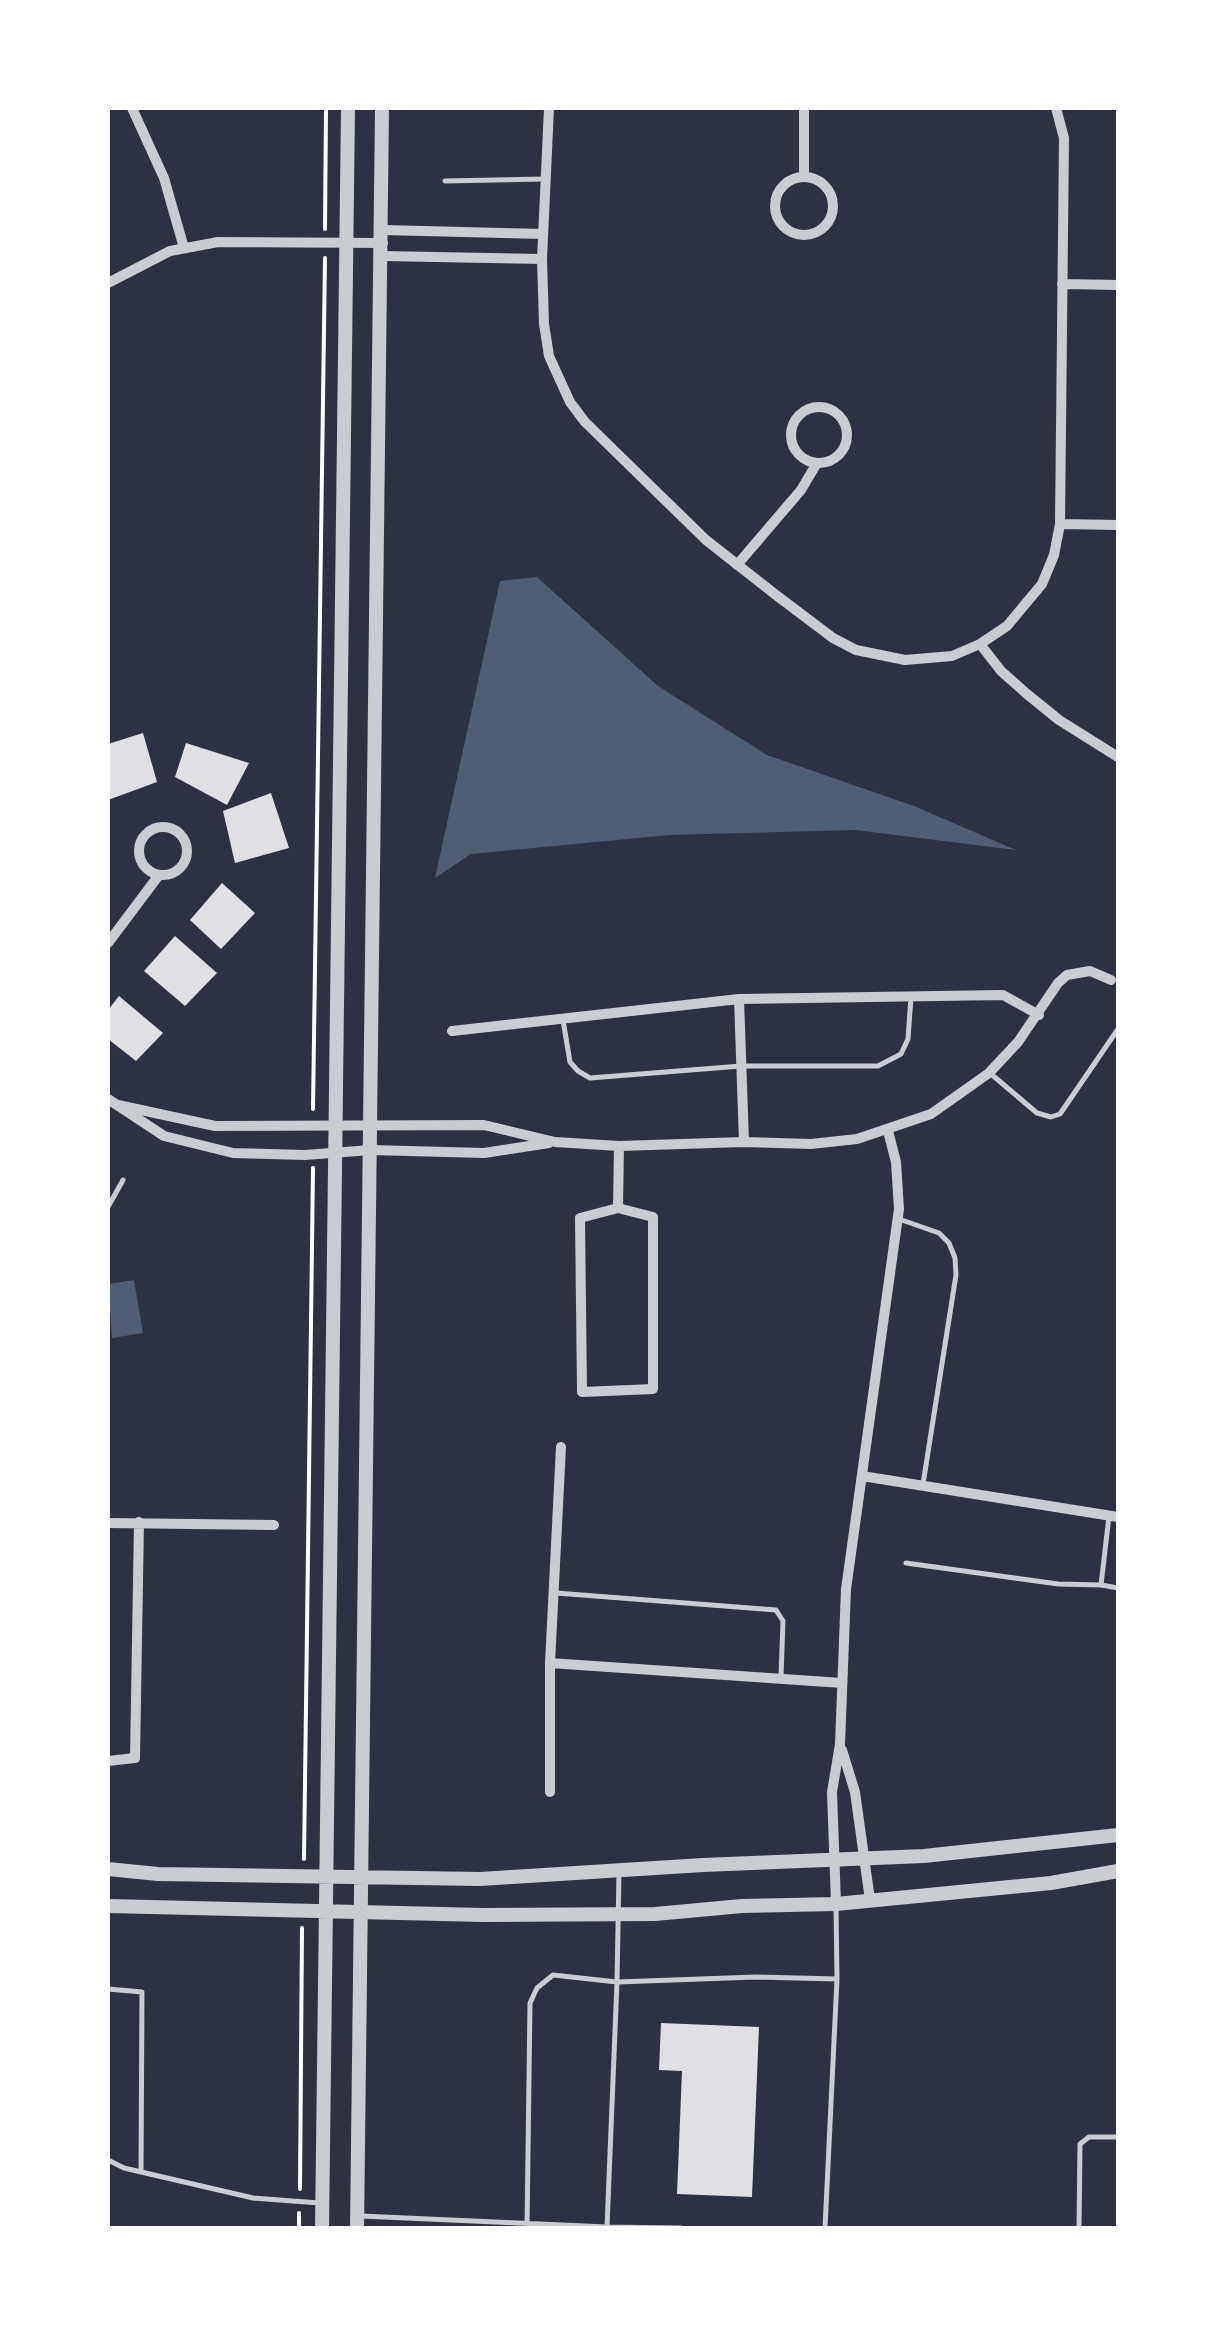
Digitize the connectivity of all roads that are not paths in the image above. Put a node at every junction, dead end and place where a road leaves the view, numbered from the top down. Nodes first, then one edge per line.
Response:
1 (132, 108) edge
2 (348, 108) edge
3 (382, 108) edge
4 (549, 108) edge
5 (804, 108) edge
6 (1056, 108) edge
7 (804, 177) junction
8 (544, 179) junction
9 (445, 181) dead end
10 (542, 234) junction
11 (383, 243) junction
12 (348, 244) junction
13 (184, 248) junction
14 (542, 259) junction
15 (108, 283) edge
16 (1062, 284) junction
17 (1118, 285) edge
18 (816, 463) junction
19 (1060, 524) junction
20 (1118, 525) edge
21 (738, 565) junction
22 (980, 644) junction
23 (1118, 757) edge
24 (159, 875) junction
25 (108, 943) edge
26 (1115, 982) edge
27 (912, 996) junction
28 (739, 1000) junction
29 (1039, 1015) junction
30 (563, 1019) junction
31 (1118, 1029) edge
32 (452, 1031) dead end
33 (741, 1066) junction
34 (990, 1073) junction
35 (113, 1102) edge
36 (372, 1124) junction
37 (336, 1126) junction
38 (888, 1131) junction
39 (555, 1142) junction
40 (744, 1142) junction
41 (619, 1146) junction
42 (371, 1150) junction
43 (336, 1152) junction
44 (123, 1180) dead end
45 (108, 1207) edge
46 (618, 1208) junction
47 (898, 1219) junction
48 (561, 1447) dead end
49 (862, 1476) junction
50 (923, 1484) junction
51 (1114, 1517) edge
52 (139, 1522) junction
53 (108, 1523) edge
54 (274, 1525) dead end
55 (906, 1563) dead end
56 (1102, 1585) junction
57 (1118, 1588) edge
58 (554, 1593) junction
59 (550, 1664) junction
60 (781, 1679) junction
61 (842, 1683) junction
62 (840, 1744) junction
63 (108, 1761) edge
64 (550, 1792) dead end
65 (1118, 1835) edge
66 (865, 1859) junction
67 (833, 1860) junction
68 (619, 1869) junction
69 (108, 1870) edge
70 (1118, 1871) edge
71 (327, 1877) junction
72 (362, 1878) junction
73 (870, 1900) junction
74 (836, 1904) junction
75 (108, 1906) edge
76 (326, 1912) junction
77 (362, 1912) junction
78 (620, 1914) junction
79 (838, 1979) junction
80 (617, 1982) junction
81 (108, 1989) edge
82 (1118, 2137) edge
83 (108, 2160) edge
84 (141, 2172) junction
85 (322, 2204) junction
86 (357, 2222) edge
87 (527, 2226) edge
88 (607, 2227) edge
89 (322, 2228) edge
90 (681, 2228) edge
91 (826, 2228) edge
92 (1080, 2228) edge

1 - 13 street
2 - 12 street
3 - 11 street
4 - 8 street
5 - 7 street
6 - 16 street
7 - 7 street
8 - 9 lane
8 - 10 street
10 - 11 street
10 - 14 street
11 - 12 street
11 - 14 street
11 - 36 street
12 - 13 street
12 - 37 street
13 - 15 street
14 - 21 street
16 - 17 street
16 - 19 street
18 - 18 street
18 - 21 street
19 - 20 street
19 - 22 street
21 - 22 street
22 - 23 street
24 - 24 street
24 - 25 street
26 - 29 street
27 - 28 street
27 - 29 street
27 - 33 lane
28 - 30 street
28 - 33 street
29 - 34 street
30 - 32 street
30 - 33 lane
31 - 34 lane
33 - 40 street
34 - 38 street
35 - 37 street
35 - 43 street
36 - 37 street
36 - 39 street
36 - 42 street
37 - 43 street
38 - 40 street
38 - 47 street
39 - 41 street
39 - 42 street
40 - 41 street
41 - 46 street
42 - 43 street
42 - 72 street
43 - 71 street
44 - 45 lane
46 - 46 street
47 - 49 street
47 - 50 lane
48 - 58 street
49 - 50 street
49 - 61 street
50 - 51 street
51 - 56 lane
52 - 53 street
52 - 54 street
52 - 63 street
55 - 56 lane
56 - 57 lane
58 - 59 street
58 - 60 lane
59 - 60 street
59 - 64 street
60 - 61 street
61 - 62 street
62 - 66 street
62 - 67 street
65 - 66 street
66 - 67 street
66 - 73 street
67 - 68 street
67 - 74 street
68 - 72 street
68 - 78 lane
69 - 71 street
70 - 73 street
71 - 72 street
71 - 76 street
72 - 77 street
73 - 74 street
74 - 78 street
74 - 79 lane
75 - 76 street
76 - 77 street
76 - 85 street
77 - 78 street
77 - 86 street
78 - 80 lane
79 - 80 lane
79 - 91 lane
80 - 87 lane
80 - 88 lane
81 - 84 lane
82 - 92 lane
83 - 84 lane
84 - 85 lane
85 - 89 street
86 - 87 lane
87 - 88 lane
88 - 90 lane

